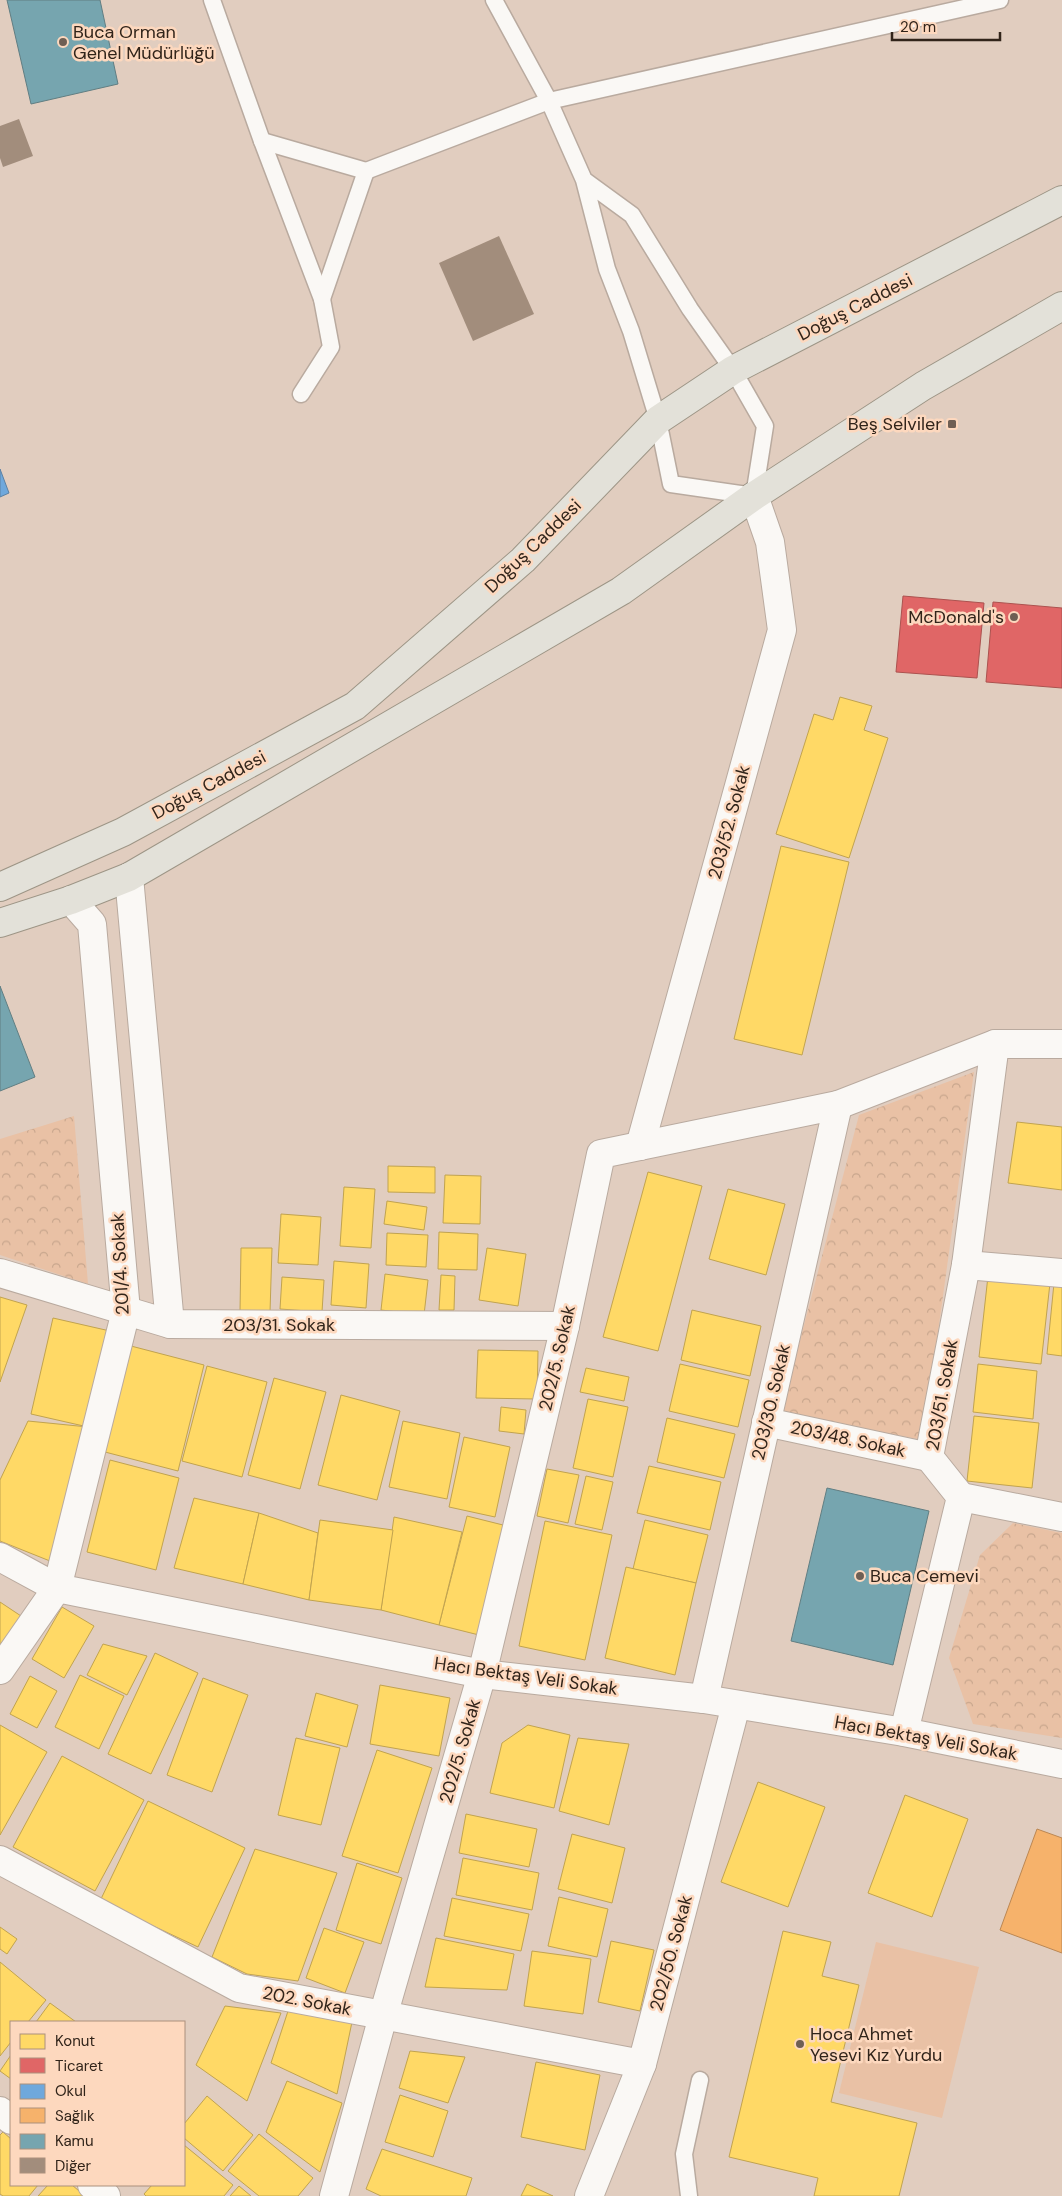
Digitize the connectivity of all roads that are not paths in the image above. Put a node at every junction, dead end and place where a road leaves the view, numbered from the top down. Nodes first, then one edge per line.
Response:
1 (212, 0) edge
2 (494, 0) edge
3 (1000, 0) edge
4 (549, 101) junction
5 (262, 141) junction
6 (366, 171) junction
7 (584, 180) junction
8 (1062, 200) edge
9 (322, 299) junction
10 (1062, 306) edge
11 (733, 370) junction
12 (301, 394) dead end
13 (658, 420) junction
14 (754, 496) junction
15 (128, 877) junction
16 (0, 887) edge
17 (72, 900) junction
18 (0, 923) edge
19 (995, 1044) junction
20 (1062, 1044) edge
21 (838, 1105) junction
22 (640, 1146) junction
23 (966, 1265) junction
24 (0, 1273) edge
25 (1062, 1273) edge
26 (126, 1311) junction
27 (170, 1324) junction
28 (565, 1326) junction
29 (766, 1422) junction
30 (929, 1457) junction
31 (961, 1497) junction
32 (1062, 1517) edge
33 (0, 1557) edge
34 (57, 1588) junction
35 (0, 1670) edge
36 (482, 1674) junction
37 (704, 1699) junction
38 (736, 1705) junction
39 (904, 1732) junction
40 (1062, 1764) edge
41 (0, 1860) edge
42 (383, 2016) junction
43 (642, 2064) junction
44 (700, 2080) dead end
45 (0, 2111) edge
46 (10, 2119) edge
47 (93, 2186) edge
48 (106, 2196) edge
49 (334, 2196) edge
50 (589, 2196) edge
51 (689, 2196) edge

1 - 5 lane
2 - 4 lane
3 - 4 lane
4 - 6 lane
4 - 7 lane
5 - 6 lane
5 - 9 lane
6 - 9 lane
7 - 11 lane
7 - 13 lane
8 - 11 main road, Doğuş Caddesi
9 - 12 lane
10 - 14 main road, Doğuş Caddesi
11 - 13 main road, Doğuş Caddesi
11 - 14 lane
13 - 14 lane
13 - 16 main road, Doğuş Caddesi
14 - 15 main road, Doğuş Caddesi
14 - 22 street, 203/52. Sokak
15 - 17 main road, Doğuş Caddesi
15 - 27 street
17 - 18 main road, Doğuş Caddesi
17 - 26 street, 201/4. Sokak
19 - 20 street
19 - 21 street
19 - 23 street, 203/51. Sokak
21 - 22 street
21 - 29 street, 203/30. Sokak
22 - 28 street, 202/5. Sokak
23 - 25 street
23 - 30 street, 203/51. Sokak
24 - 26 street, 203/31. Sokak
26 - 27 street, 203/31. Sokak
26 - 34 street, 201/4. Sokak
27 - 28 street, 203/31. Sokak
28 - 36 street, 202/5. Sokak
29 - 30 street, 203/48. Sokak
29 - 37 street, 203/30. Sokak
30 - 31 street, 203/51. Sokak
31 - 32 street
31 - 39 street
33 - 34 street, Hacı Bektaş Veli Sokak
34 - 35 street, 201/4. Sokak
34 - 36 street, Hacı Bektaş Veli Sokak
36 - 37 street, Hacı Bektaş Veli Sokak
36 - 42 street, 202/5. Sokak
37 - 38 street, Hacı Bektaş Veli Sokak
38 - 39 street, Hacı Bektaş Veli Sokak
38 - 43 street, 202/50. Sokak
39 - 40 street, Hacı Bektaş Veli Sokak
41 - 42 street, 202. Sokak
42 - 43 street, 202. Sokak
42 - 49 street, 202/5. Sokak
43 - 50 street, 202/50. Sokak
44 - 51 lane
45 - 46 street
47 - 48 street

